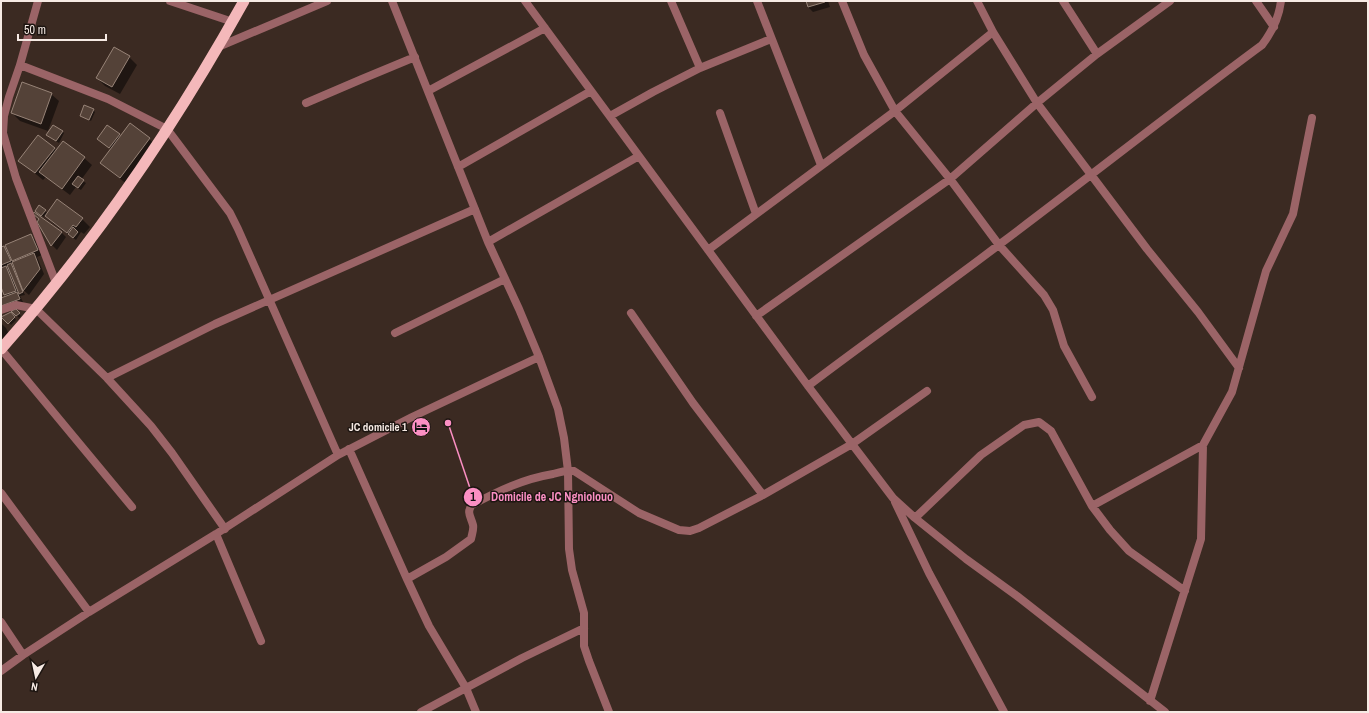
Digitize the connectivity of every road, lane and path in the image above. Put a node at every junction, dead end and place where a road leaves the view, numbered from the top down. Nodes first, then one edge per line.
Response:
1 (38, 1) edge
2 (170, 1) edge
3 (244, 1) edge
4 (327, 1) edge
5 (392, 1) edge
6 (525, 1) edge
7 (671, 1) edge
8 (757, 1) edge
9 (842, 1) edge
10 (977, 1) edge
11 (1063, 1) edge
12 (1170, 1) edge
13 (1256, 1) edge
14 (1281, 1) edge
15 (1160, 4) edge
16 (233, 22) junction
17 (1274, 27) junction
18 (545, 28) junction
19 (993, 32) junction
20 (771, 39) junction
21 (218, 47) junction
22 (1097, 54) junction
23 (415, 57) junction
24 (20, 65) junction
25 (700, 68) junction
26 (428, 91) junction
27 (591, 91) junction
28 (306, 103) dead end
29 (1036, 103) junction
30 (895, 111) junction
31 (720, 113) dead end
32 (610, 116) junction
33 (1312, 118) dead end
34 (167, 128) junction
35 (2, 133) edge
36 (639, 156) junction
37 (821, 165) junction
38 (458, 167) junction
39 (1090, 174) junction
40 (950, 179) junction
41 (475, 209) junction
42 (756, 214) junction
43 (488, 242) junction
44 (999, 245) junction
45 (708, 250) junction
46 (506, 279) junction
47 (56, 283) junction
48 (270, 300) junction
49 (36, 308) junction
50 (1, 310) edge
51 (631, 313) dead end
52 (756, 316) junction
53 (395, 333) dead end
54 (1, 349) edge
55 (539, 357) junction
56 (1239, 368) junction
57 (107, 378) junction
58 (808, 386) junction
59 (927, 391) dead end
60 (1092, 397) dead end
61 (852, 444) junction
62 (1203, 445) junction
63 (349, 449) junction
64 (338, 455) junction
65 (568, 470) junction
66 (1, 493) edge
67 (763, 495) junction
68 (893, 498) junction
69 (1092, 506) junction
70 (132, 507) dead end
71 (915, 518) junction
72 (225, 529) junction
73 (216, 534) junction
74 (406, 579) junction
75 (1185, 591) junction
76 (89, 612) junction
77 (1, 622) edge
78 (584, 628) junction
79 (261, 640) dead end
80 (23, 655) junction
81 (1, 671) edge
82 (466, 688) junction
83 (1150, 701) junction
84 (421, 712) edge
85 (476, 712) edge
86 (609, 712) edge
87 (1004, 712) edge
88 (1165, 712) edge

1 - 24 street
2 - 16 street
3 - 16 highway
4 - 21 street
5 - 23 street
6 - 18 street
7 - 25 street
8 - 20 street
9 - 30 street
10 - 19 street
11 - 22 street
12 - 15 street
13 - 17 street
14 - 17 street
15 - 22 street
16 - 21 highway
17 - 39 street
18 - 26 street
18 - 27 street
19 - 29 street
19 - 30 street
20 - 25 street
20 - 37 street
21 - 34 highway
22 - 29 street
23 - 26 street
23 - 28 street
24 - 34 street
24 - 35 street
25 - 32 street
26 - 38 street
27 - 32 street
27 - 38 street
29 - 39 street
29 - 40 street
30 - 37 street
30 - 40 street
31 - 42 street
32 - 36 street
33 - 56 street
34 - 47 highway
34 - 48 street
35 - 47 street
36 - 43 street
36 - 45 street
37 - 42 street
38 - 41 street
39 - 44 street
39 - 56 street
40 - 44 street
40 - 52 street
41 - 43 street
41 - 48 street
42 - 45 street
43 - 46 street
44 - 58 street
44 - 60 street
45 - 52 street
46 - 53 street
46 - 55 street
47 - 49 highway
48 - 57 street
48 - 64 street
49 - 50 street
49 - 54 highway
49 - 57 street
51 - 67 street
52 - 58 street
54 - 70 street
55 - 63 street
55 - 65 street
56 - 62 street
57 - 72 street
58 - 61 street
59 - 61 street
61 - 67 street
61 - 68 street
62 - 69 street
62 - 75 street
63 - 64 street
63 - 74 street
64 - 72 street
65 - 67 street
65 - 74 street
65 - 78 street
66 - 76 street
68 - 71 street
68 - 87 street
69 - 71 street
69 - 75 street
71 - 83 street
72 - 73 street
73 - 76 street
73 - 79 street
74 - 82 street
75 - 83 street
76 - 80 street
77 - 80 street
78 - 82 street
78 - 86 street
80 - 81 street
82 - 84 street
82 - 85 street
83 - 88 street

